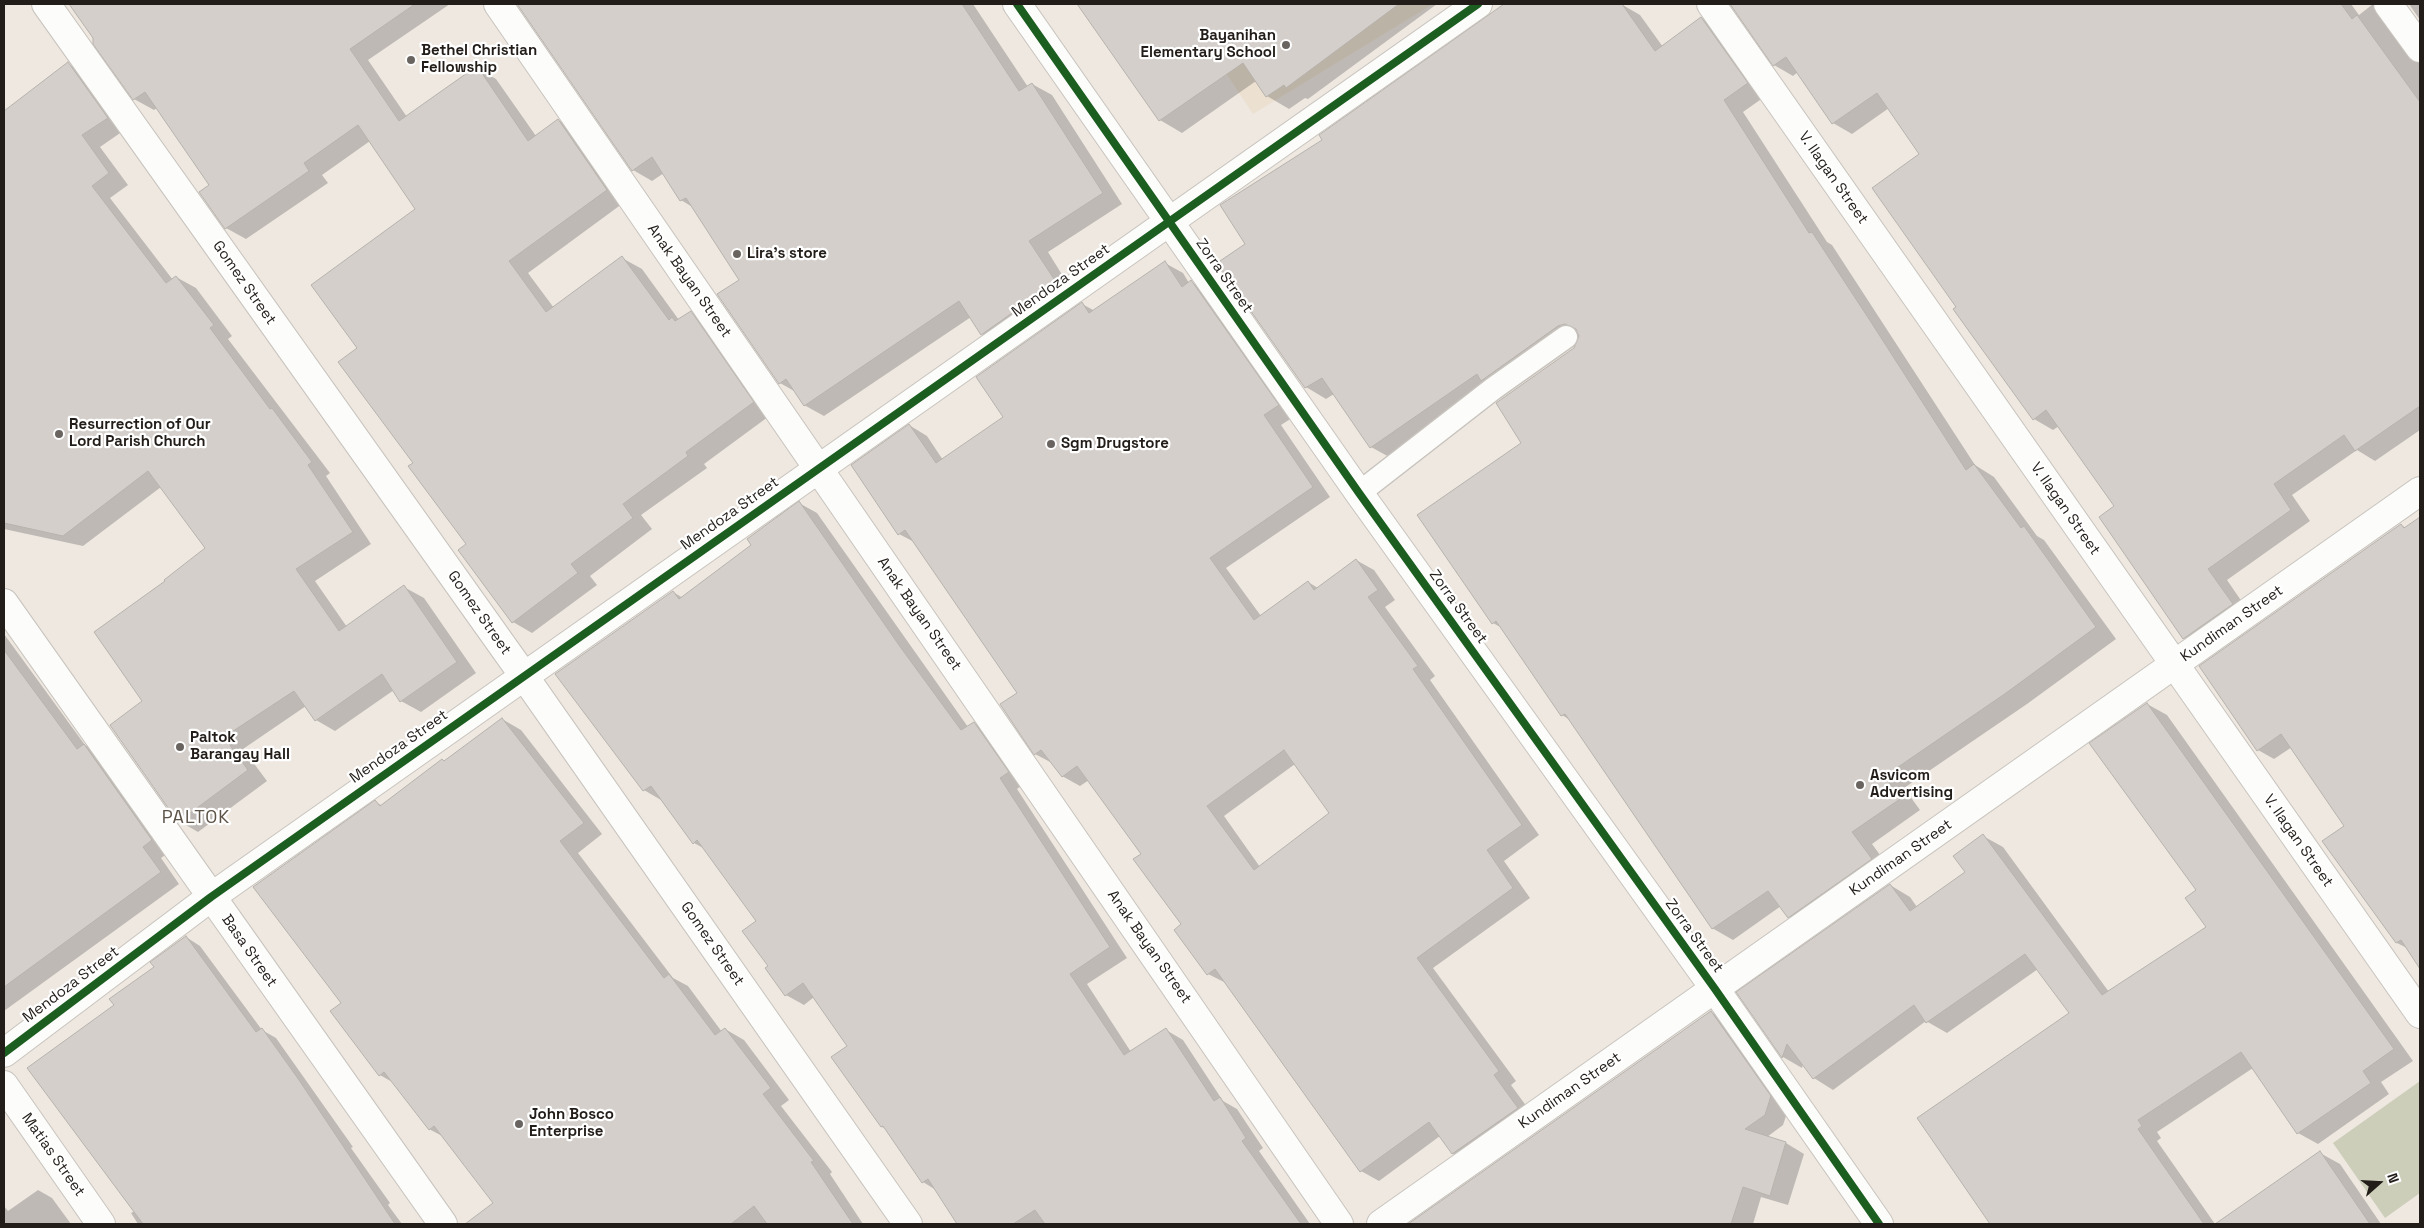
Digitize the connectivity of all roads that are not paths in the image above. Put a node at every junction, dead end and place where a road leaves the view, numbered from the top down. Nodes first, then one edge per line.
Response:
1 (46, 4) edge
2 (498, 4) edge
3 (1017, 4) edge
4 (1478, 4) edge
5 (1711, 4) edge
6 (2388, 4) edge
7 (2420, 48) edge
8 (1169, 222) junction
9 (1566, 337) dead end
10 (819, 469) junction
11 (2420, 491) edge
12 (1359, 493) junction
13 (4, 603) edge
14 (2174, 664) junction
15 (524, 676) junction
16 (211, 897) junction
17 (1714, 989) junction
18 (2420, 1014) edge
19 (4, 1053) edge
20 (4, 1086) edge
21 (101, 1224) edge
22 (443, 1224) edge
23 (908, 1224) edge
24 (1340, 1224) edge
25 (1381, 1224) edge
26 (1879, 1224) edge

1 - 15 street, Gomez Street
2 - 10 street, Anak Bayan Street
3 - 8 street, Zorra Street
4 - 8 street, Mendoza Street
5 - 14 street, V. Ilagan Street
6 - 7 street
8 - 10 street, Mendoza Street
8 - 12 street, Zorra Street
9 - 12 lane
10 - 15 street, Mendoza Street
10 - 24 street, Anak Bayan Street
11 - 14 street, Kundiman Street
12 - 17 street, Zorra Street
13 - 16 street, Basa Street
14 - 17 street, Kundiman Street
14 - 18 street, V. Ilagan Street
15 - 16 street, Mendoza Street
15 - 23 street, Gomez Street
16 - 19 street, Mendoza Street
16 - 22 street, Basa Street
17 - 25 street, Kundiman Street
17 - 26 street, Zorra Street
20 - 21 street, Matias Street

